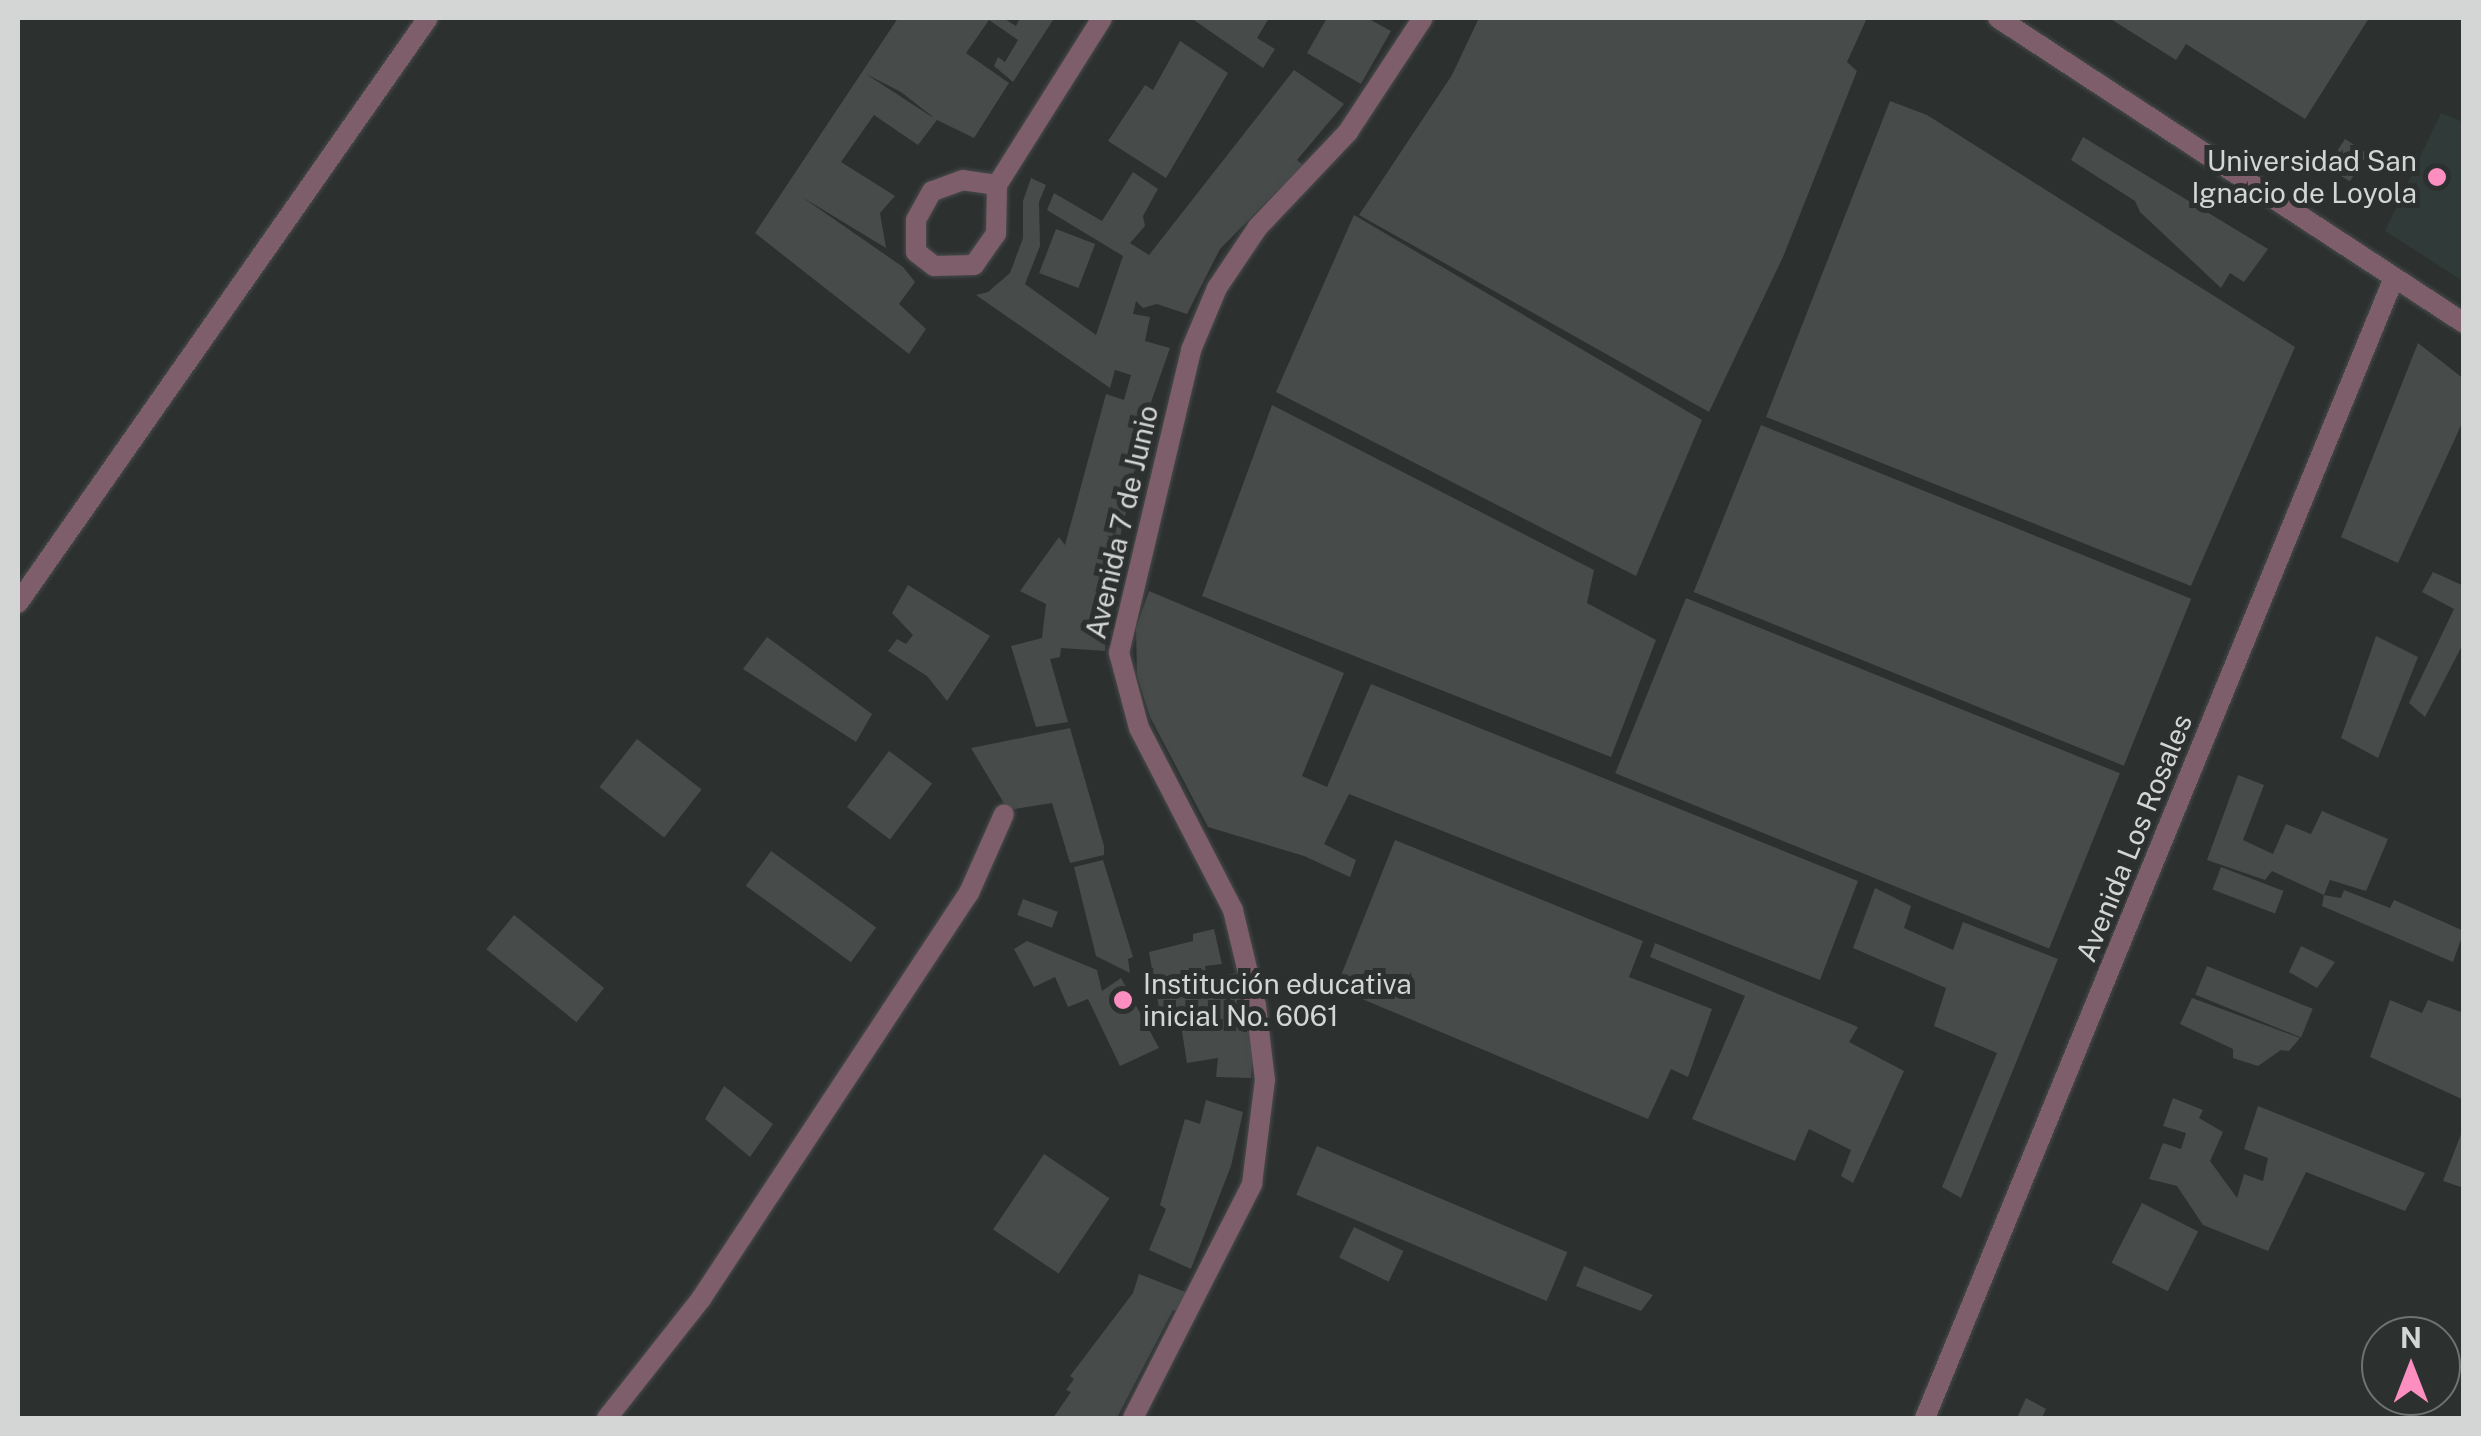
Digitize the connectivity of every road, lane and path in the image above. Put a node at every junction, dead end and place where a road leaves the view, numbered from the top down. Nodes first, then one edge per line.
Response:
1 (428, 18) edge
2 (1102, 18) edge
3 (1423, 18) edge
4 (1998, 18) edge
5 (997, 185) junction
6 (2394, 278) junction
7 (2464, 323) edge
8 (18, 603) edge
9 (1004, 814) dead end
10 (607, 1418) edge
11 (1133, 1418) edge
12 (1924, 1418) edge

1 - 8 street
2 - 5 street
3 - 11 street, Avenida 7 de Junio
4 - 6 street
5 - 5 street
6 - 7 street
6 - 12 street, Avenida Los Rosales
9 - 10 street

